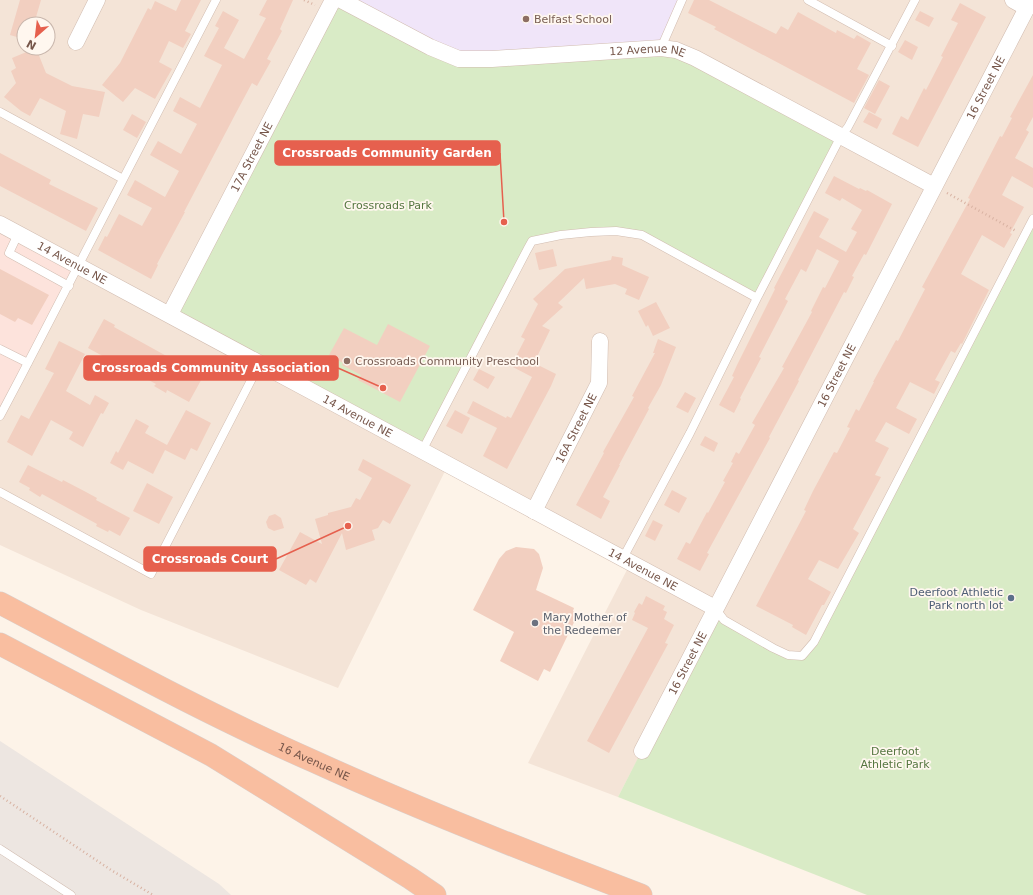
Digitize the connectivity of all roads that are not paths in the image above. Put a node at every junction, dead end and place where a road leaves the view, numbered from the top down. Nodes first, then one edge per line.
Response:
1 (97, 0) edge
2 (216, 0) edge
3 (333, 0) edge
4 (341, 0) edge
5 (682, 0) edge
6 (808, 0) edge
7 (915, 0) edge
8 (1013, 0) edge
9 (1029, 4) edge
10 (76, 42) dead end
11 (892, 46) junction
12 (661, 48) junction
13 (0, 112) edge
14 (841, 136) junction
15 (123, 179) junction
16 (934, 186) junction
17 (1033, 220) edge
18 (0, 224) edge
19 (18, 234) junction
20 (79, 266) junction
21 (69, 286) junction
22 (757, 298) junction
23 (170, 314) junction
24 (600, 341) dead end
25 (0, 348) edge
26 (28, 363) junction
27 (260, 363) junction
28 (0, 416) edge
29 (422, 451) junction
30 (0, 492) edge
31 (534, 511) junction
32 (623, 558) junction
33 (0, 603) edge
34 (715, 608) junction
35 (0, 644) edge
36 (642, 751) dead end
37 (0, 849) edge
38 (60, 892) edge
39 (71, 895) edge
40 (435, 895) edge
41 (641, 895) edge

1 - 10 street
2 - 15 lane
3 - 23 street, 17A Street NE
4 - 12 street, 12 Avenue NE
5 - 12 lane
6 - 11 lane
7 - 11 lane
8 - 9 street
9 - 16 street, 16 Street NE
11 - 14 lane
12 - 14 street, 12 Avenue NE
13 - 15 lane
14 - 16 street, 12 Avenue NE
14 - 22 lane
15 - 20 lane
16 - 34 street, 16 Street NE
17 - 34 lane
18 - 19 street, 14 Avenue NE
19 - 20 street, 14 Avenue NE
19 - 21 lane
20 - 21 lane
20 - 23 street, 14 Avenue NE
21 - 26 lane
22 - 29 lane
22 - 32 lane
23 - 27 street, 14 Avenue NE
24 - 31 street, 16A Street NE
25 - 26 lane
26 - 28 lane
27 - 29 street, 14 Avenue NE
27 - 30 lane
29 - 31 street, 14 Avenue NE
31 - 32 street, 14 Avenue NE
32 - 34 street, 14 Avenue NE
33 - 41 highway, 16 Avenue NE
34 - 36 street, 16 Street NE
35 - 40 highway
37 - 38 lane
38 - 39 lane

